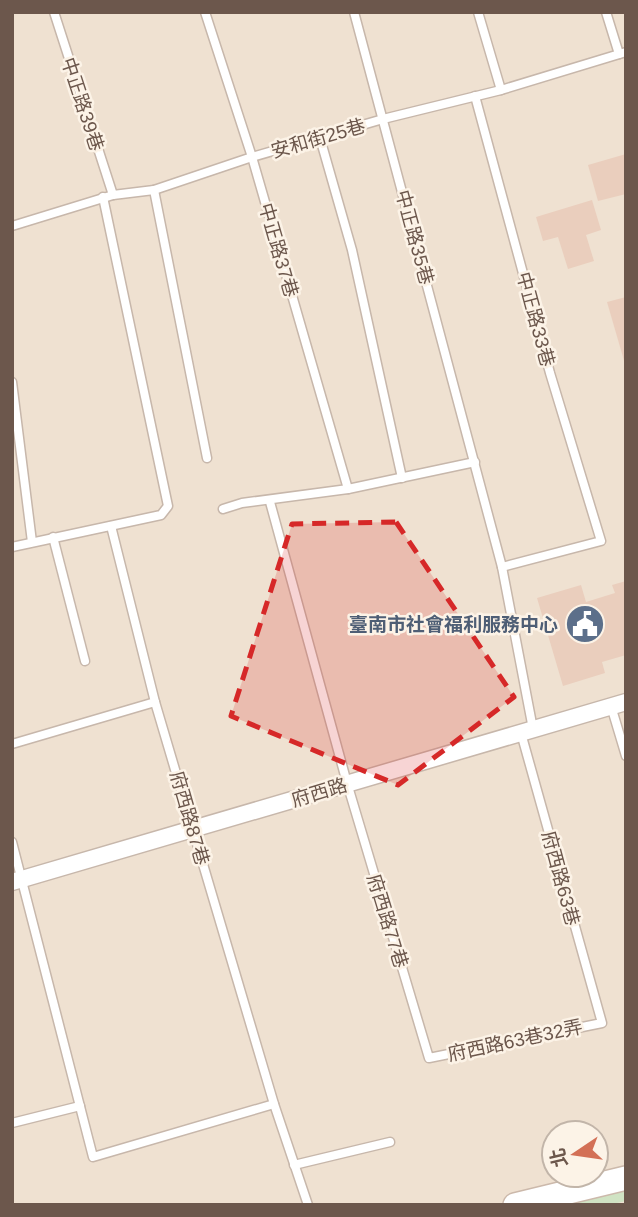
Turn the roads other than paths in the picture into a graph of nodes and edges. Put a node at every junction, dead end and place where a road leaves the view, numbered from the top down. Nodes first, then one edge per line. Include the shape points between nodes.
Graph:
1 (54, 12) edge
2 (205, 12) edge
3 (354, 12) edge
4 (478, 12) edge
5 (606, 12) edge
6 (623, 53) edge
7 (501, 90) junction
8 (475, 96) junction
9 (383, 119) junction
10 (320, 138) junction
11 (251, 157) junction
12 (154, 190) junction
13 (108, 196) junction
14 (12, 226) edge
15 (12, 382) edge
16 (207, 458) dead end
17 (475, 462) junction
18 (402, 478) junction
19 (348, 489) junction
20 (270, 502) junction
21 (223, 509) dead end
22 (111, 526) junction
23 (52, 537) junction
24 (32, 542) junction
25 (12, 547) edge
26 (502, 567) junction
27 (85, 661) dead end
28 (155, 702) junction
29 (618, 704) edge
30 (527, 731) junction
31 (12, 744) edge
32 (626, 756) edge
33 (347, 783) junction
34 (193, 830) junction
35 (12, 842) edge
36 (17, 880) edge
37 (602, 1023) joint
38 (429, 1058) joint
39 (274, 1104) junction
40 (80, 1106) junction
41 (12, 1123) edge
42 (390, 1142) dead end
43 (294, 1165) junction
44 (626, 1178) edge
45 (308, 1205) edge
46 (514, 1205) edge

1 - 13 lane, 中正路39巷
2 - 11 lane, 中正路37巷
3 - 9 lane, 中正路35巷
4 - 7 lane
5 - 6 lane
6 - 7 lane, 安和街25巷
7 - 8 lane, 安和街25巷
8 - 9 lane, 安和街25巷
8 - 26 lane, 中正路33巷 via 601,541
9 - 10 lane, 安和街25巷
9 - 17 lane, 中正路35巷
10 - 11 lane, 安和街25巷
10 - 18 lane via 352,250
11 - 12 lane, 安和街25巷
11 - 19 lane, 中正路37巷
12 - 13 lane, 安和街25巷
12 - 16 lane
13 - 14 lane, 安和街25巷
13 - 22 lane, 中正路39巷 via 168,506 162,515
15 - 24 lane
17 - 18 lane
17 - 26 lane, 中正路35巷
18 - 19 lane
19 - 20 lane
20 - 21 lane
20 - 33 lane, 府西路77巷
22 - 23 lane
22 - 28 lane, 府西路87巷
23 - 24 lane
23 - 27 lane
24 - 25 lane
26 - 30 lane, 中正路35巷
28 - 31 lane
28 - 34 lane, 府西路87巷
29 - 30 street, 府西路
29 - 32 lane
30 - 33 street, 府西路
30 - 37 lane, 府西路63巷
33 - 34 street, 府西路
33 - 38 lane, 府西路77巷
34 - 36 street, 府西路
34 - 39 lane, 府西路87巷
35 - 36 lane
36 - 40 lane
37 - 38 lane, 府西路63巷32弄
39 - 40 lane via 93,1157
39 - 43 lane, 府西路87巷
40 - 41 lane
42 - 43 lane
43 - 45 lane, 府西路87巷
44 - 46 street

